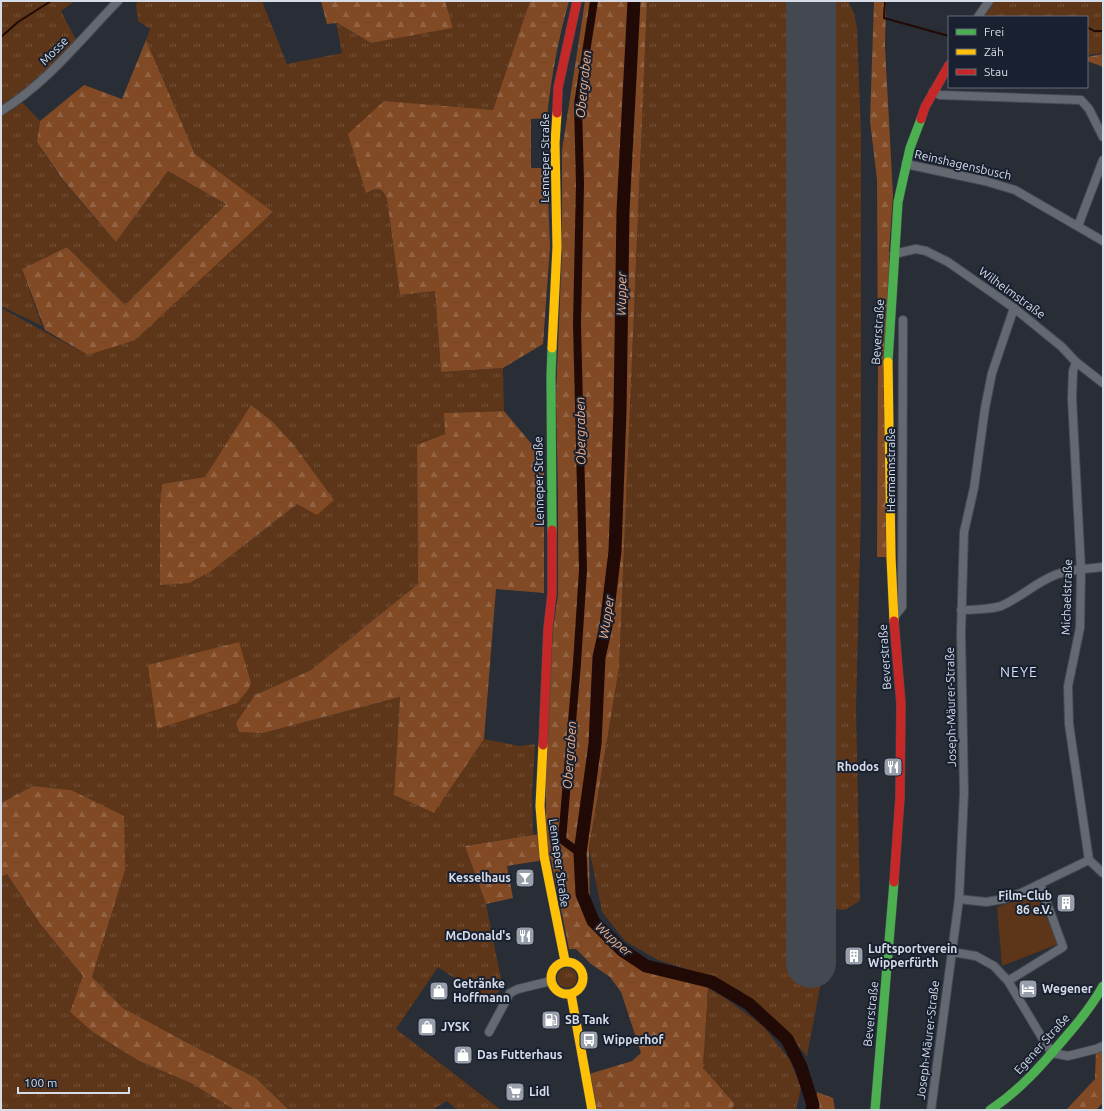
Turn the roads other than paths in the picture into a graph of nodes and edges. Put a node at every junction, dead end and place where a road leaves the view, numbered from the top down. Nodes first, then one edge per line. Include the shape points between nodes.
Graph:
1 (118, 1) edge
2 (577, 1) edge
3 (988, 1) edge
4 (979, 16) edge
5 (948, 66) edge
6 (933, 92) junction
7 (1, 111) edge
8 (1103, 137) edge
9 (1103, 160) edge
10 (906, 164) junction
11 (1078, 226) junction
12 (1103, 241) edge
13 (894, 254) junction
14 (1014, 308) junction
15 (904, 320) dead end
16 (1076, 362) junction
17 (1103, 384) edge
18 (1103, 567) edge
19 (1081, 570) junction
20 (961, 610) junction
21 (894, 617) junction
22 (1089, 860) junction
23 (1103, 873) edge
24 (1040, 884) junction
25 (959, 899) junction
26 (952, 952) junction
27 (565, 962) junction
28 (551, 981) junction
29 (1008, 981) junction
30 (1103, 986) edge
31 (571, 994) junction
32 (489, 1032) dead end
33 (1103, 1046) edge
34 (1052, 1053) junction
35 (592, 1110) edge
36 (875, 1110) edge
37 (931, 1110) edge
38 (990, 1110) edge

1 - 7 street, Mosse via 62,62 20,100
2 - 27 street, Lenneper Straße via 558,88 555,143 558,247 551,376 552,594 548,629 540,806 544,856
3 - 4 street
5 - 6 street, Beverstraße
6 - 8 street via 940,95 1081,100 1089,109
6 - 10 street, Beverstraße via 925,107
9 - 11 street
10 - 11 street, Reinshagensbusch via 1015,190
10 - 13 street, Beverstraße via 898,202
11 - 12 street, Reinshagensbusch
13 - 14 street, Wilhelmstraße via 916,249 926,251 948,262
13 - 21 street, Beverstraße via 887,375
14 - 16 street, Wilhelmstraße via 1062,347
14 - 20 street, Joseph-Mäurer-Straße via 992,373 984,408 974,488 964,532
15 - 21 street, Hermannstraße via 902,607
16 - 17 street, Wilhelmstraße
16 - 19 street, Michaelstraße via 1072,398
18 - 19 street
19 - 20 street via 1071,570 1038,583 1000,606
19 - 22 street, Michaelstraße via 1080,628 1068,686 1069,724
20 - 25 street, Joseph-Mäurer-Straße via 964,793
21 - 36 street, Beverstraße via 900,704 900,797
22 - 23 street
22 - 24 street
24 - 25 street via 1004,899 986,902
24 - 29 street via 1062,947
25 - 26 street, Joseph-Mäurer-Straße
26 - 29 street via 976,956 994,966
26 - 37 street, Joseph-Mäurer-Straße
27 - 28 street via 556,966
27 - 31 street via 577,964 584,974 580,989
28 - 31 street via 556,990
28 - 32 street via 510,993
29 - 34 street
30 - 34 street, Egener Straße via 1083,1016
31 - 35 street
33 - 34 street via 1068,1056
34 - 38 street, Egener Straße via 1010,1096

